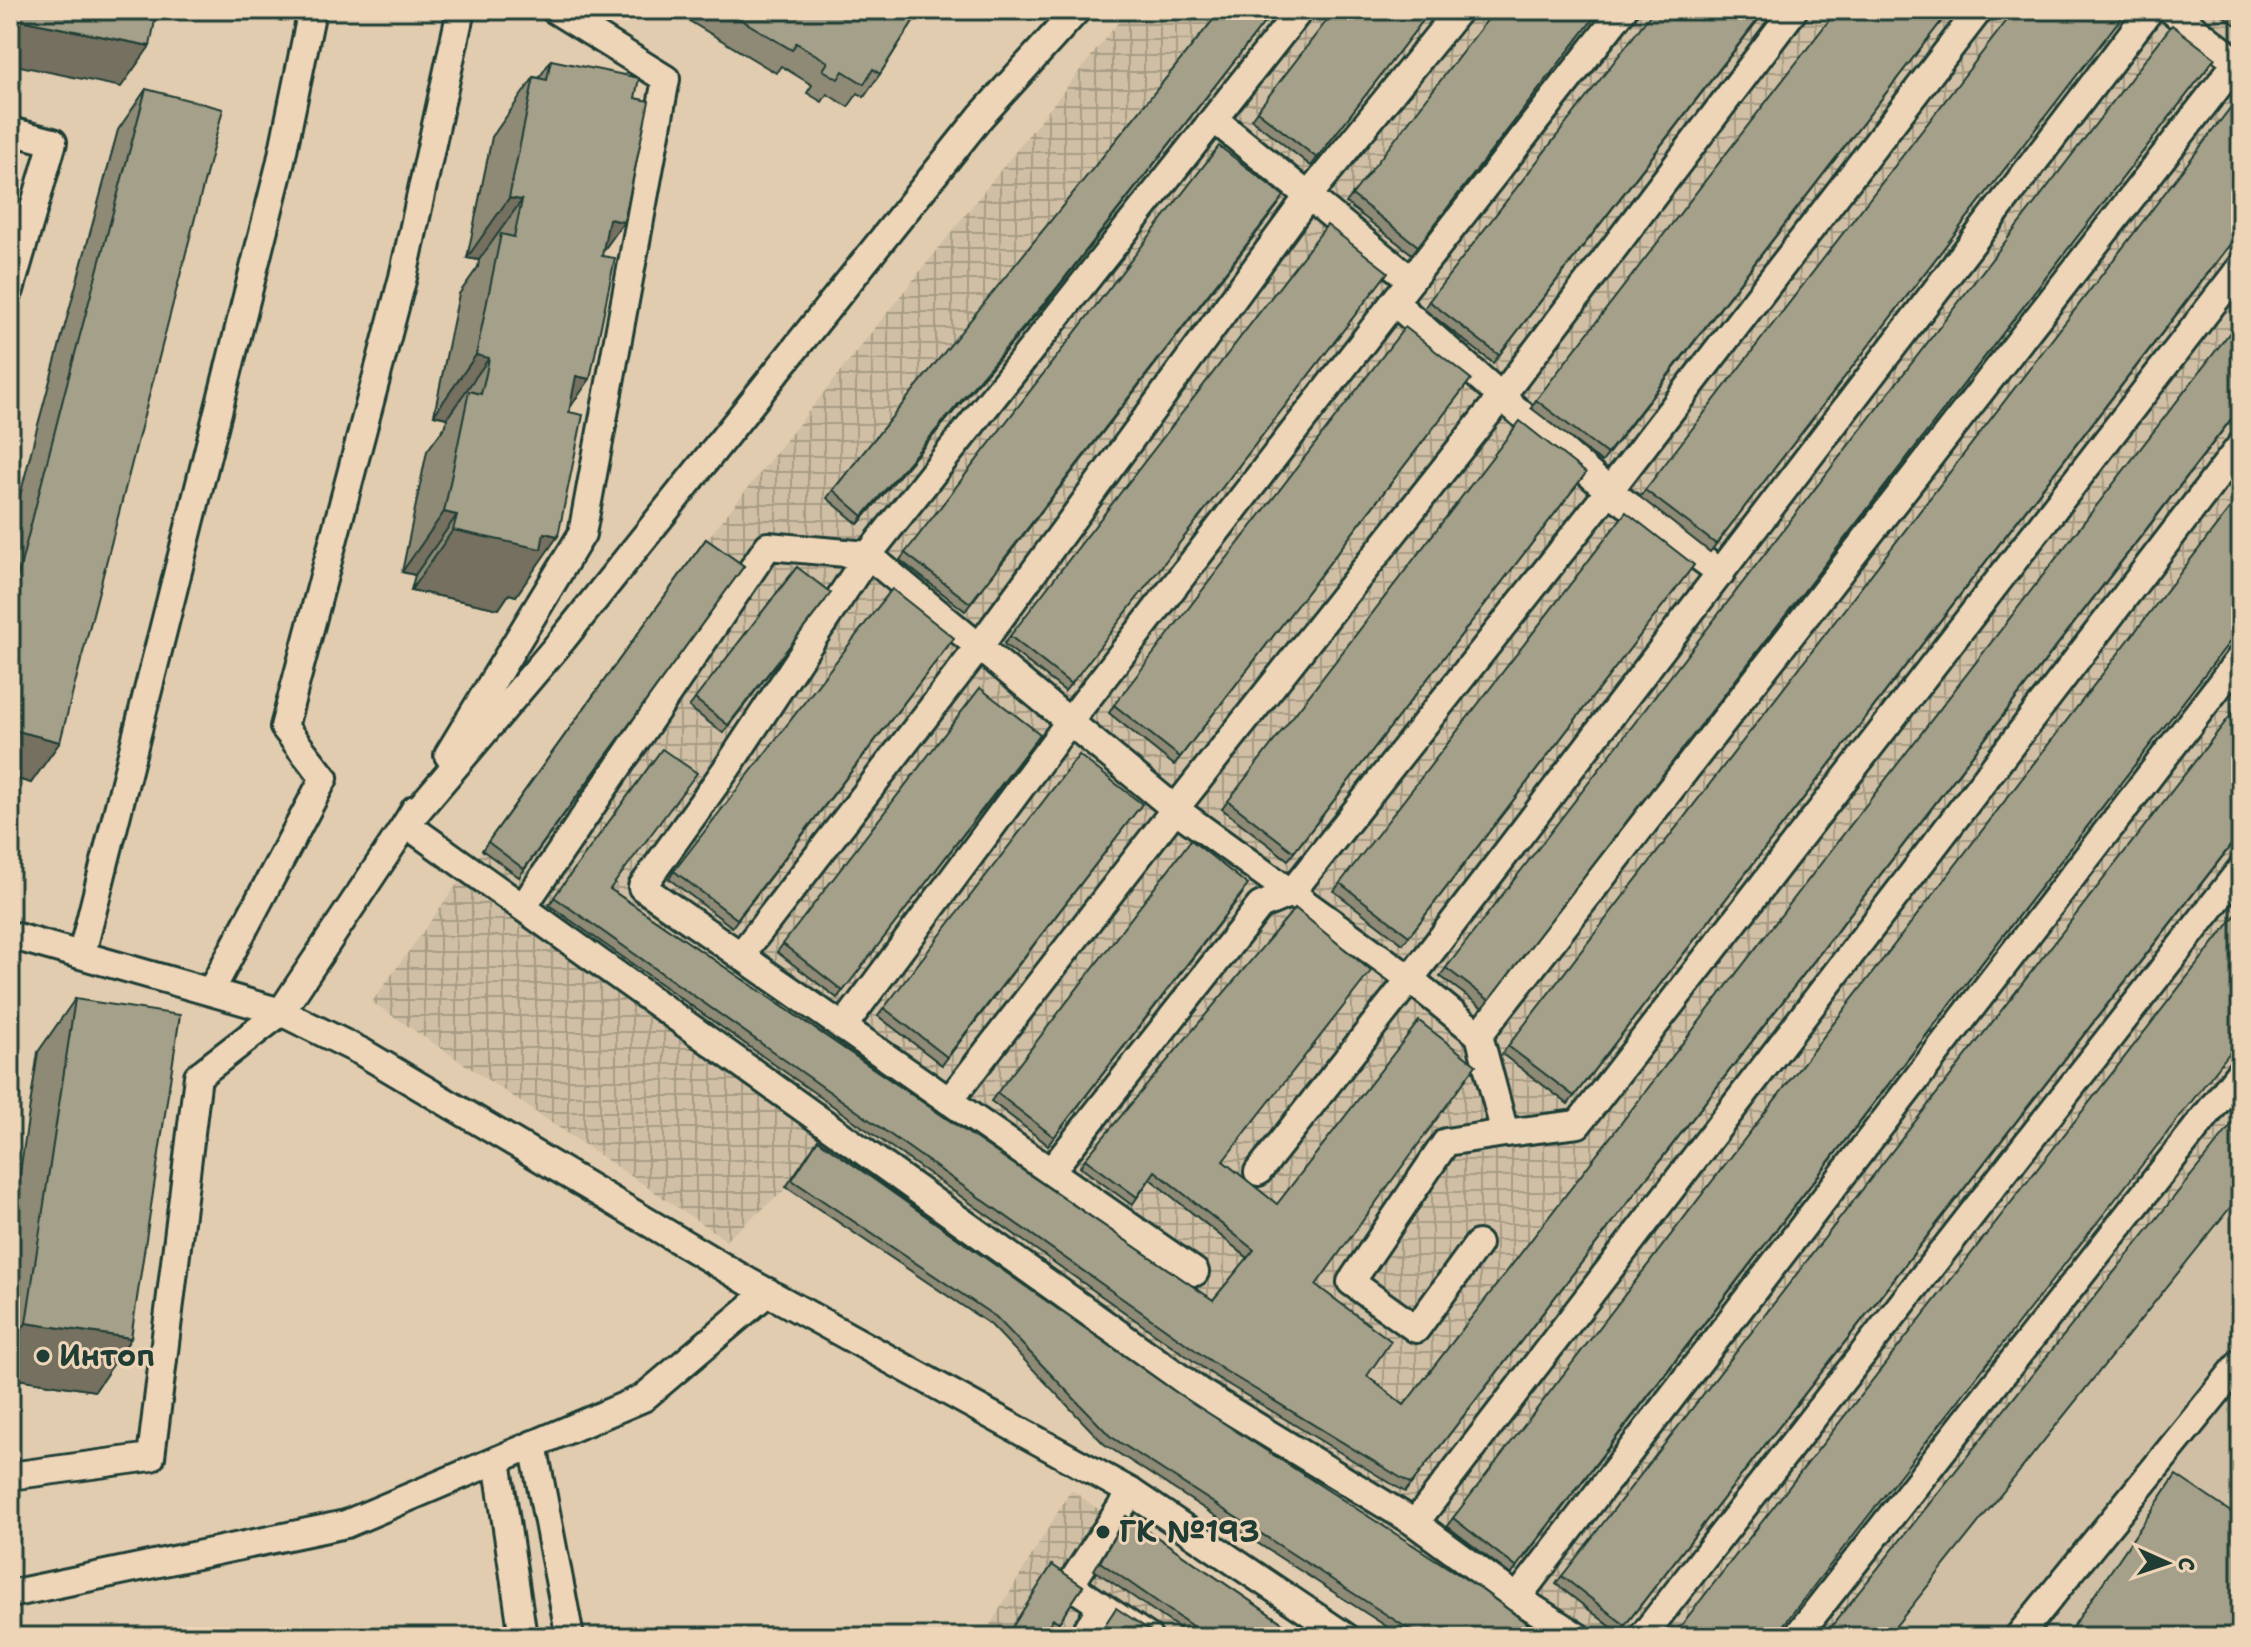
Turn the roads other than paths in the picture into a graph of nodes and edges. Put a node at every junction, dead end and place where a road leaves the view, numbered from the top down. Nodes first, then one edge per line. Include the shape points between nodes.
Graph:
1 (312, 10) edge
2 (461, 10) edge
3 (555, 10) edge
4 (1077, 10) edge
5 (1300, 10) edge
6 (1459, 10) edge
7 (1623, 10) edge
8 (1794, 10) edge
9 (1979, 10) edge
10 (2150, 10) edge
11 (2171, 10) edge
12 (2239, 64) edge
13 (1214, 119) junction
14 (10, 131) edge
15 (1309, 195) junction
16 (2241, 267) edge
17 (1411, 280) junction
18 (10, 290) edge
19 (1394, 302) junction
20 (1501, 397) junction
21 (2241, 445) edge
22 (1609, 491) junction
23 (868, 555) junction
24 (1721, 573) junction
25 (979, 647) junction
26 (2241, 657) edge
27 (1069, 722) junction
28 (1175, 809) junction
29 (406, 824) junction
30 (2241, 869) edge
31 (1291, 893) junction
32 (523, 907) junction
33 (10, 935) edge
34 (82, 953) junction
35 (741, 955) junction
36 (1410, 979) junction
37 (211, 991) junction
38 (281, 1012) junction
39 (843, 1027) junction
40 (1479, 1035) junction
41 (2241, 1071) edge
42 (949, 1101) junction
43 (1505, 1133) junction
44 (1051, 1171) junction
45 (1258, 1172) dead end
46 (1478, 1244) dead end
47 (1195, 1272) dead end
48 (768, 1292) junction
49 (2241, 1362) edge
50 (533, 1444) junction
51 (497, 1460) junction
52 (10, 1476) edge
53 (1131, 1492) junction
54 (1415, 1523) junction
55 (10, 1594) edge
56 (1517, 1598) junction
57 (1101, 1608) junction
58 (523, 1637) edge
59 (570, 1637) edge
60 (1082, 1637) edge
61 (1148, 1637) edge
62 (1346, 1637) edge
63 (1578, 1637) edge
64 (1642, 1637) edge
65 (1796, 1637) edge
66 (2018, 1637) edge

1 - 34 lane via 280,165
2 - 37 lane via 403,277 284,727 324,778
3 - 29 lane via 666,79 582,534
4 - 29 lane via 981,116 563,639
5 - 13 lane
6 - 15 lane
7 - 17 lane
8 - 20 lane
9 - 22 lane
10 - 24 lane
11 - 12 lane
12 - 40 lane
13 - 15 lane
13 - 23 lane
14 - 18 lane via 53,142
15 - 17 lane
15 - 25 lane
16 - 43 lane via 1578,1124
17 - 19 lane
19 - 20 lane
19 - 27 lane
20 - 22 lane
20 - 28 lane
21 - 54 lane
22 - 24 lane
22 - 31 lane
23 - 25 lane
23 - 32 lane via 768,546
23 - 35 lane via 642,887
24 - 36 lane
25 - 27 lane
25 - 35 lane
26 - 56 lane
27 - 28 lane
27 - 39 lane
28 - 31 lane
28 - 42 lane
29 - 32 lane
29 - 38 lane
30 - 64 lane
31 - 36 lane
31 - 44 lane via 1260,906
32 - 54 lane via 1200,1392
33 - 34 lane
34 - 37 lane
35 - 39 lane
36 - 40 lane
36 - 45 lane
37 - 38 lane
38 - 48 lane via 362,1052
38 - 52 lane via 198,1076 151,1457
39 - 42 lane
40 - 43 lane
41 - 65 lane
42 - 44 lane
43 - 46 lane via 1446,1142 1351,1282 1416,1329
44 - 47 lane
48 - 50 lane via 643,1398
48 - 53 lane
49 - 66 lane
50 - 51 lane
50 - 59 lane
51 - 55 lane via 346,1524
51 - 58 lane
53 - 57 lane via 1070,1585
53 - 62 lane
54 - 56 lane
56 - 63 lane
57 - 60 lane
57 - 61 lane

